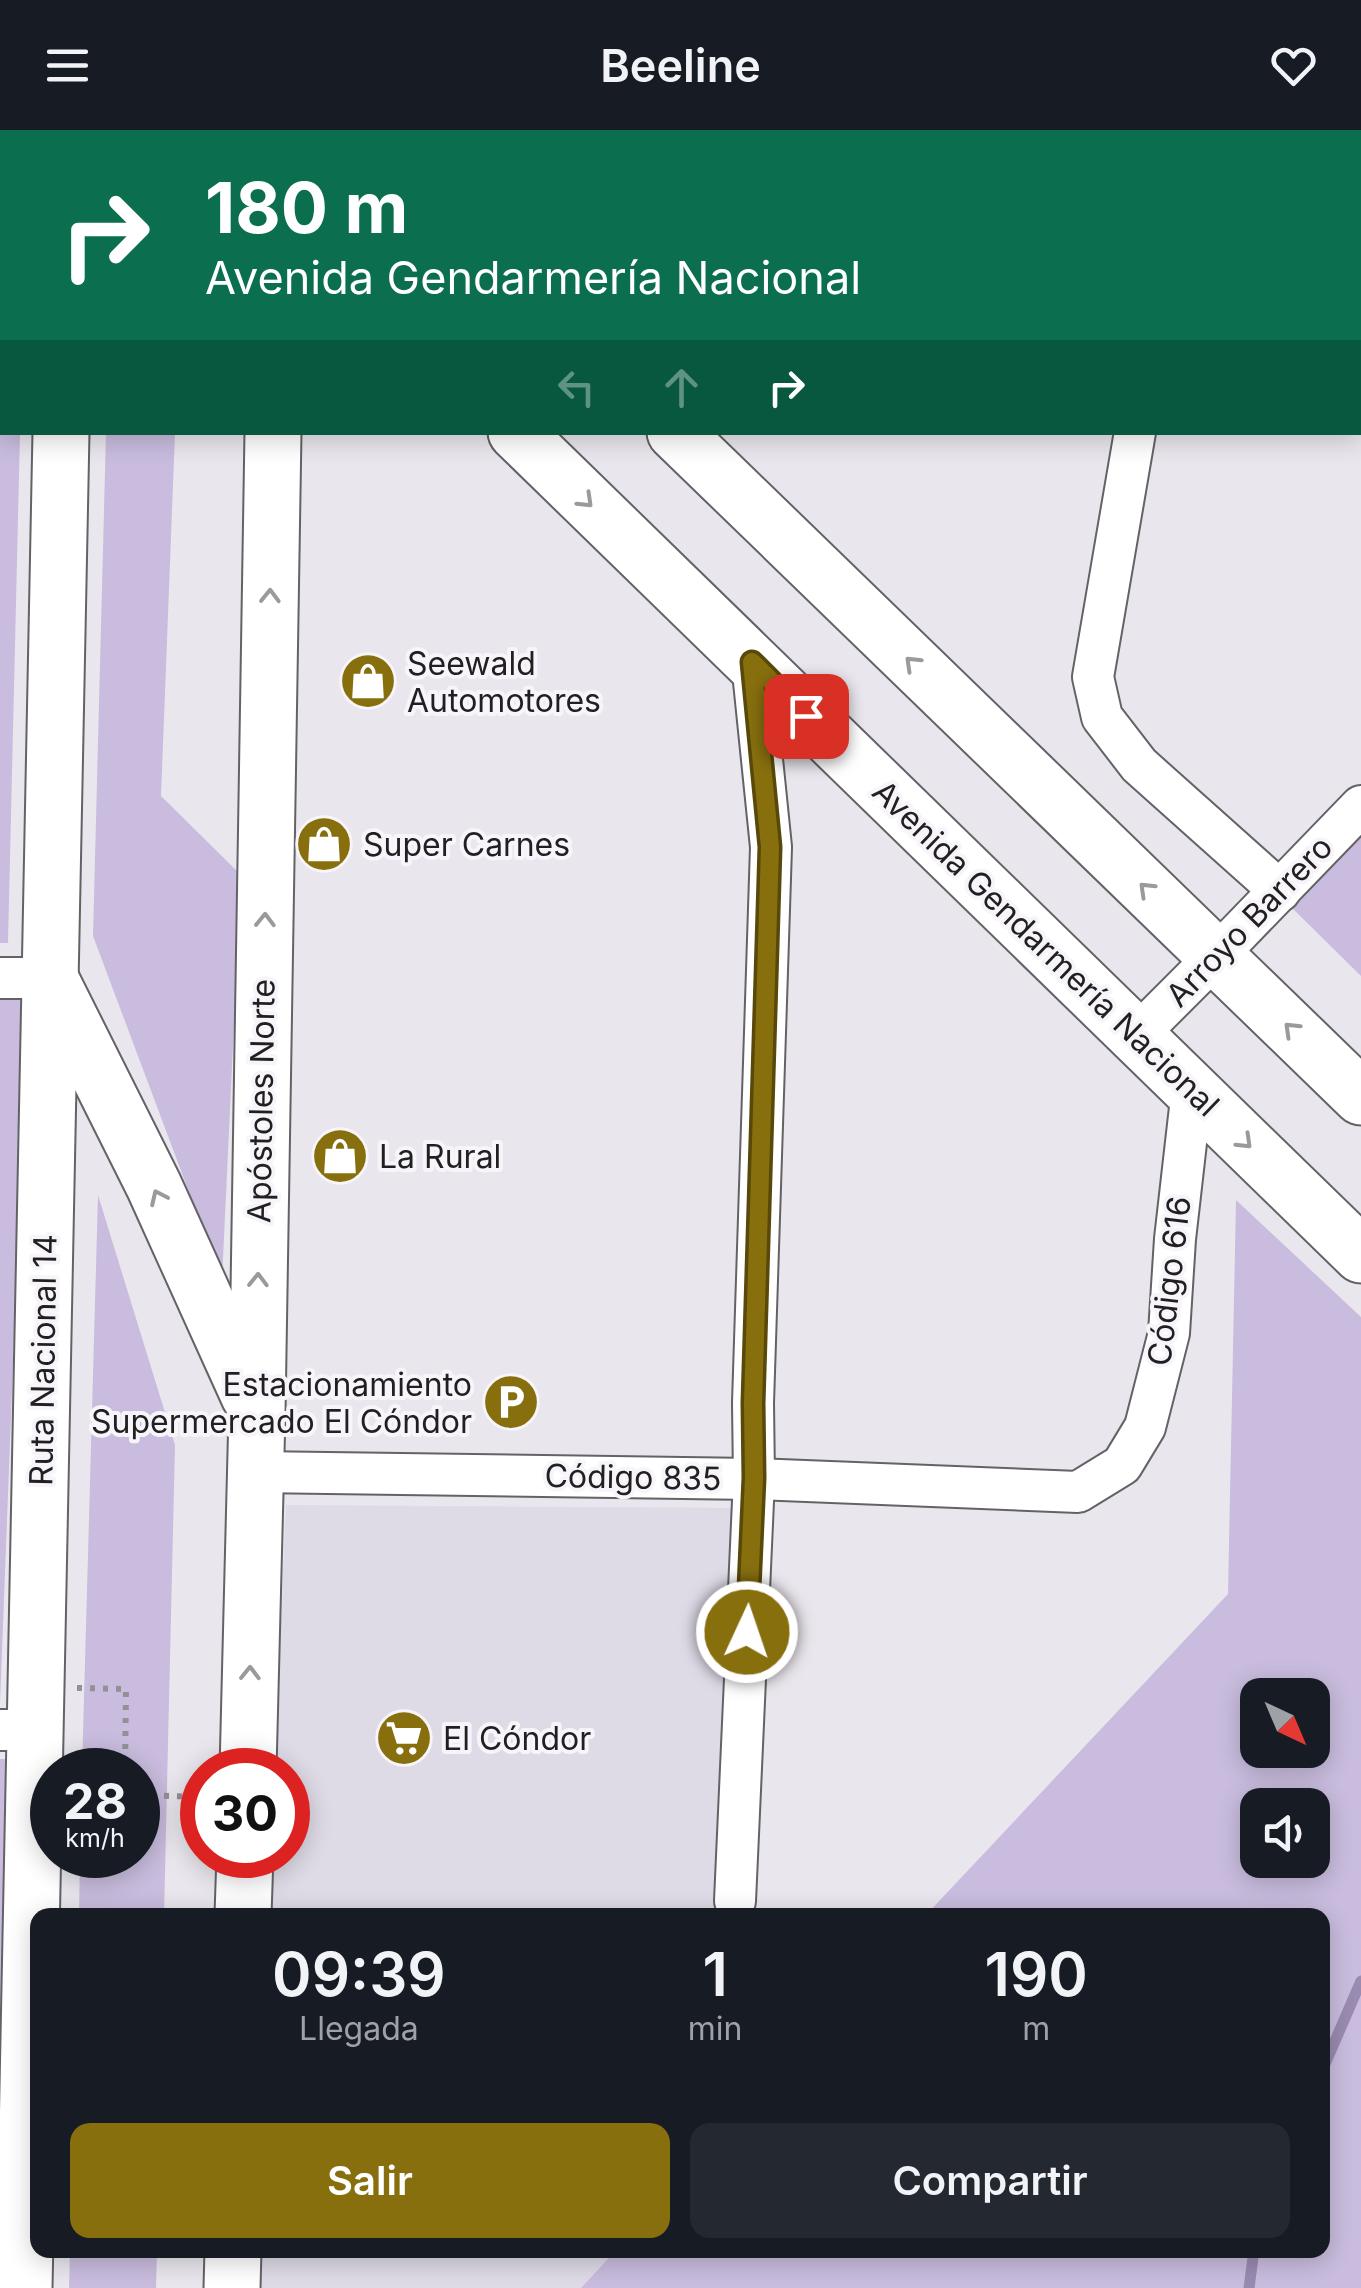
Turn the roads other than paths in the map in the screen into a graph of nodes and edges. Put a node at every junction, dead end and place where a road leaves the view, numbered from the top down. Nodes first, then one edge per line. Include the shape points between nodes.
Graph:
1 (61, 435) edge
2 (274, 435) edge
3 (519, 435) edge
4 (677, 435) edge
5 (1134, 435) edge
6 (752, 662) junction
7 (1361, 806) edge
8 (1280, 891) junction
9 (1216, 956) junction
10 (25, 978) edge
11 (1136, 1036) junction
12 (1192, 1090) junction
13 (1361, 1096) edge
14 (1361, 1255) edge
15 (257, 1413) junction
16 (1122, 1464) joint
17 (256, 1472) junction
18 (754, 1478) junction
19 (24, 1716) edge
20 (249, 1748) edge
21 (245, 1878) edge
22 (735, 1902) dead end
23 (244, 1908) edge
24 (233, 2258) edge
25 (24, 2288) edge
26 (232, 2288) edge

1 - 10 main road, Ruta Nacional 14
15 -> 2 main road, Apóstoles Norte
3 -> 6 main road, Avenida Gendarmería Nacional
9 -> 4 main road
5 - 8 street via 1093,677 1102,717 1139,765
6 - 11 main road, Avenida Gendarmería Nacional
6 - 18 street via 770,847
7 - 8 street, Arroyo Barrero
8 - 9 street, Arroyo Barrero
9 - 11 street, Arroyo Barrero
13 -> 9 main road
15 -> 10 main road via 154,1186
10 - 19 main road, Ruta Nacional 14
11 - 12 main road, Avenida Gendarmería Nacional
12 -> 14 main road, Avenida Gendarmería Nacional
12 - 16 street, Código 616 via 1169,1333 1146,1426
15 - 17 main road, Apóstoles Norte
16 - 18 street, Código 835 via 1078,1492
17 - 18 street, Código 835
20 -> 17 main road, Apóstoles Norte
18 - 22 street
19 - 25 main road, Ruta Nacional 14
21 - 23 main road
24 - 26 main road

